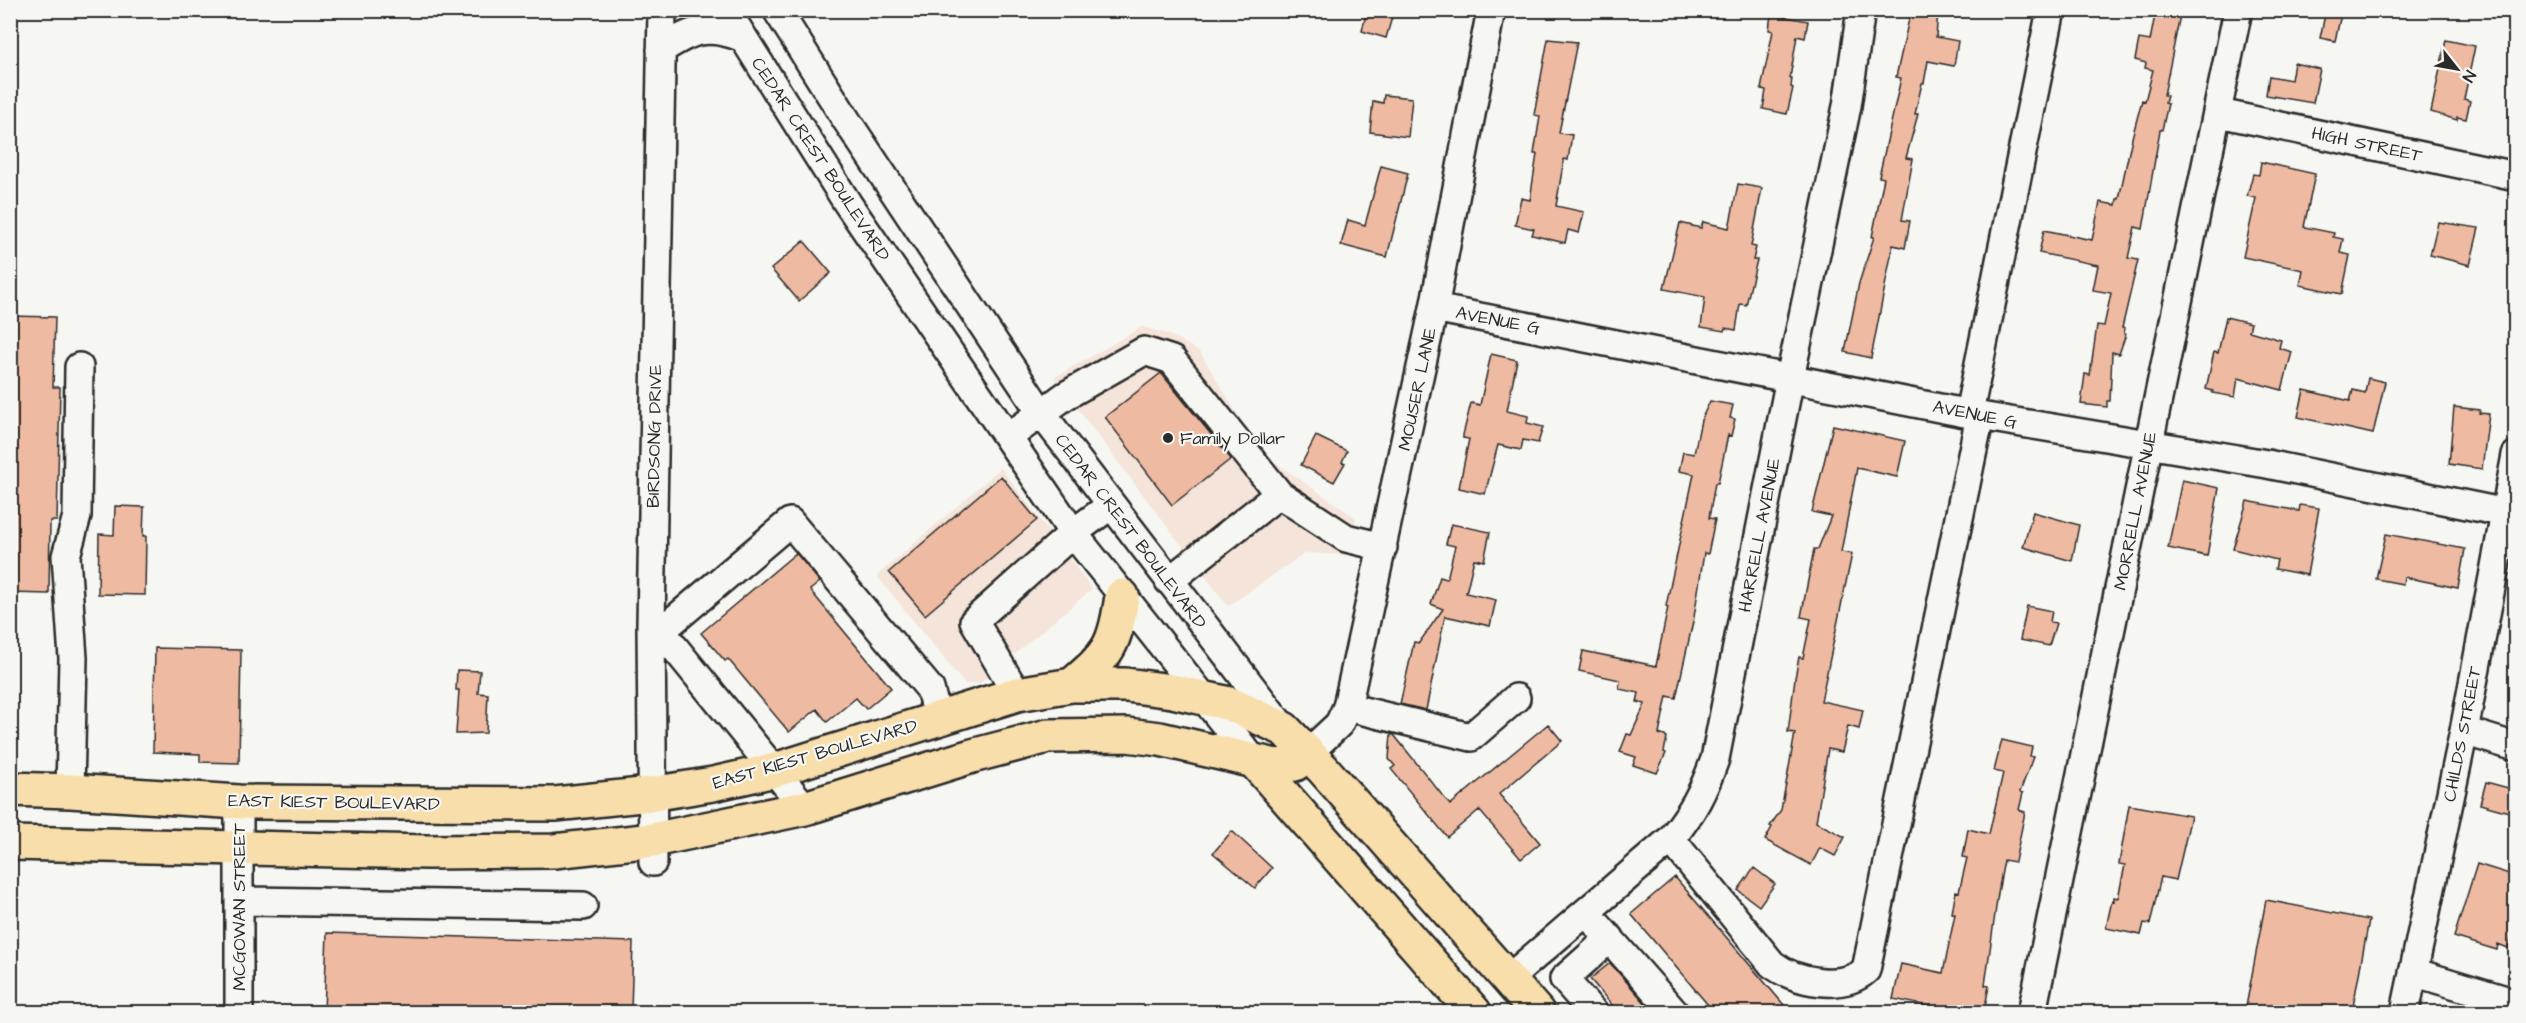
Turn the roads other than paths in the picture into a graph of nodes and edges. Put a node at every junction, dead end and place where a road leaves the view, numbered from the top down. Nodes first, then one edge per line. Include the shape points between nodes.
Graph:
1 (662, 10) edge
2 (726, 10) edge
3 (777, 10) edge
4 (1491, 10) edge
5 (1861, 10) edge
6 (2051, 10) edge
7 (2238, 10) edge
8 (741, 37) junction
9 (661, 50) junction
10 (2219, 113) junction
11 (2516, 176) edge
12 (1434, 308) junction
13 (79, 367) dead end
14 (1790, 378) junction
15 (1042, 414) junction
16 (1975, 414) junction
17 (1008, 438) junction
18 (2148, 445) junction
19 (2516, 455) edge
20 (1279, 494) junction
21 (1111, 505) junction
22 (2510, 514) edge
23 (1073, 533) junction
24 (1383, 547) junction
25 (1169, 581) junction
26 (1122, 596) junction
27 (656, 628) junction
28 (1072, 685) junction
29 (1017, 694) junction
30 (1203, 697) junction
31 (1516, 698) dead end
32 (1347, 707) junction
33 (938, 719) junction
34 (1284, 729) junction
35 (2464, 731) junction
36 (2516, 747) edge
37 (1308, 753) junction
38 (1254, 760) junction
39 (775, 770) junction
40 (10, 789) edge
41 (70, 791) junction
42 (651, 794) junction
43 (239, 802) junction
44 (805, 808) junction
45 (1671, 839) junction
46 (10, 843) edge
47 (240, 849) junction
48 (653, 851) junction
49 (239, 901) junction
50 (583, 906) dead end
51 (1586, 912) junction
52 (1610, 938) junction
53 (2414, 972) junction
54 (1508, 979) junction
55 (2516, 1003) edge
56 (1473, 1011) edge
57 (238, 1012) edge
58 (1537, 1012) edge
59 (1593, 1012) edge
60 (1674, 1012) edge
61 (2032, 1012) edge
62 (2405, 1012) edge

1 - 9 street, BIRDSONG DRIVE
2 - 8 street, CEDAR CREST BOULEVARD
3 - 15 street, CEDAR CREST BOULEVARD
4 - 12 street, MOUSER LANE
5 - 14 street, HARRELL AVENUE via 1847,106
6 - 16 street
7 - 10 street, MORRELL AVENUE
8 - 9 street via 714,29 695,31
8 - 17 street, CEDAR CREST BOULEVARD via 848,204
9 - 27 street, BIRDSONG DRIVE
10 - 11 street, HIGH STREET
10 - 18 street, MORRELL AVENUE
12 - 14 street, AVENUE G
12 - 24 street, MOUSER LANE
13 - 41 street via 76,516 66,556 73,658
14 - 16 street, AVENUE G
14 - 45 street, HARRELL AVENUE via 1715,759 1704,792
15 - 17 street
15 - 20 street via 1065,396 1144,351 1172,360
15 - 21 street, CEDAR CREST BOULEVARD
16 - 18 street, AVENUE G
16 - 45 street via 1866,970 1858,978 1843,982 1795,978 1784,973 1772,964
17 - 23 street, CEDAR CREST BOULEVARD
18 - 22 street, AVENUE G via 2267,464
18 - 61 street, MORRELL AVENUE
19 - 22 street, CHILDS STREET
20 - 24 street via 1346,538
20 - 25 street
21 - 23 street
21 - 25 street, CEDAR CREST BOULEVARD
22 - 35 street, CHILDS STREET
23 - 26 street, CEDAR CREST BOULEVARD
23 - 29 street via 974,621
24 - 32 street, MOUSER LANE
25 - 34 street, CEDAR CREST BOULEVARD
26 - 28 main road via 1117,633 1101,661
26 - 30 street, CEDAR CREST BOULEVARD
27 - 33 street via 790,522 930,689
27 - 39 street
27 - 42 street, BIRDSONG DRIVE
28 - 29 main road, EAST KIEST BOULEVARD
28 - 30 main road, EAST KIEST BOULEVARD via 1126,686
29 - 33 main road, EAST KIEST BOULEVARD
30 - 34 main road, EAST KIEST BOULEVARD via 1230,704
30 - 38 street, CEDAR CREST BOULEVARD
31 - 32 street via 1471,737
32 - 37 street, MOUSER LANE via 1338,724
33 - 39 main road, EAST KIEST BOULEVARD
34 - 37 main road, CEDAR CREST BOULEVARD
35 - 36 street
35 - 53 street, CHILDS STREET
37 - 38 main road via 1295,764 1276,766
37 - 54 main road, CEDAR CREST BOULEVARD
38 - 44 main road via 1160,739 1048,736
38 - 56 main road, CEDAR CREST BOULEVARD
39 - 42 main road, EAST KIEST BOULEVARD
39 - 44 street
40 - 41 main road, EAST KIEST BOULEVARD
41 - 43 main road, EAST KIEST BOULEVARD
42 - 43 main road, EAST KIEST BOULEVARD via 555,804
42 - 48 street, BIRDSONG DRIVE
43 - 47 street, MCGOWAN STREET
44 - 48 main road
45 - 51 street, HARRELL AVENUE
46 - 47 main road
47 - 48 main road
47 - 49 street, MCGOWAN STREET
49 - 50 street
49 - 57 street, MCGOWAN STREET
51 - 52 street
51 - 54 street, HARRELL AVENUE
52 - 59 street via 1564,979
52 - 60 street
53 - 55 street
53 - 62 street, CHILDS STREET
54 - 56 main road
54 - 58 main road, CEDAR CREST BOULEVARD

